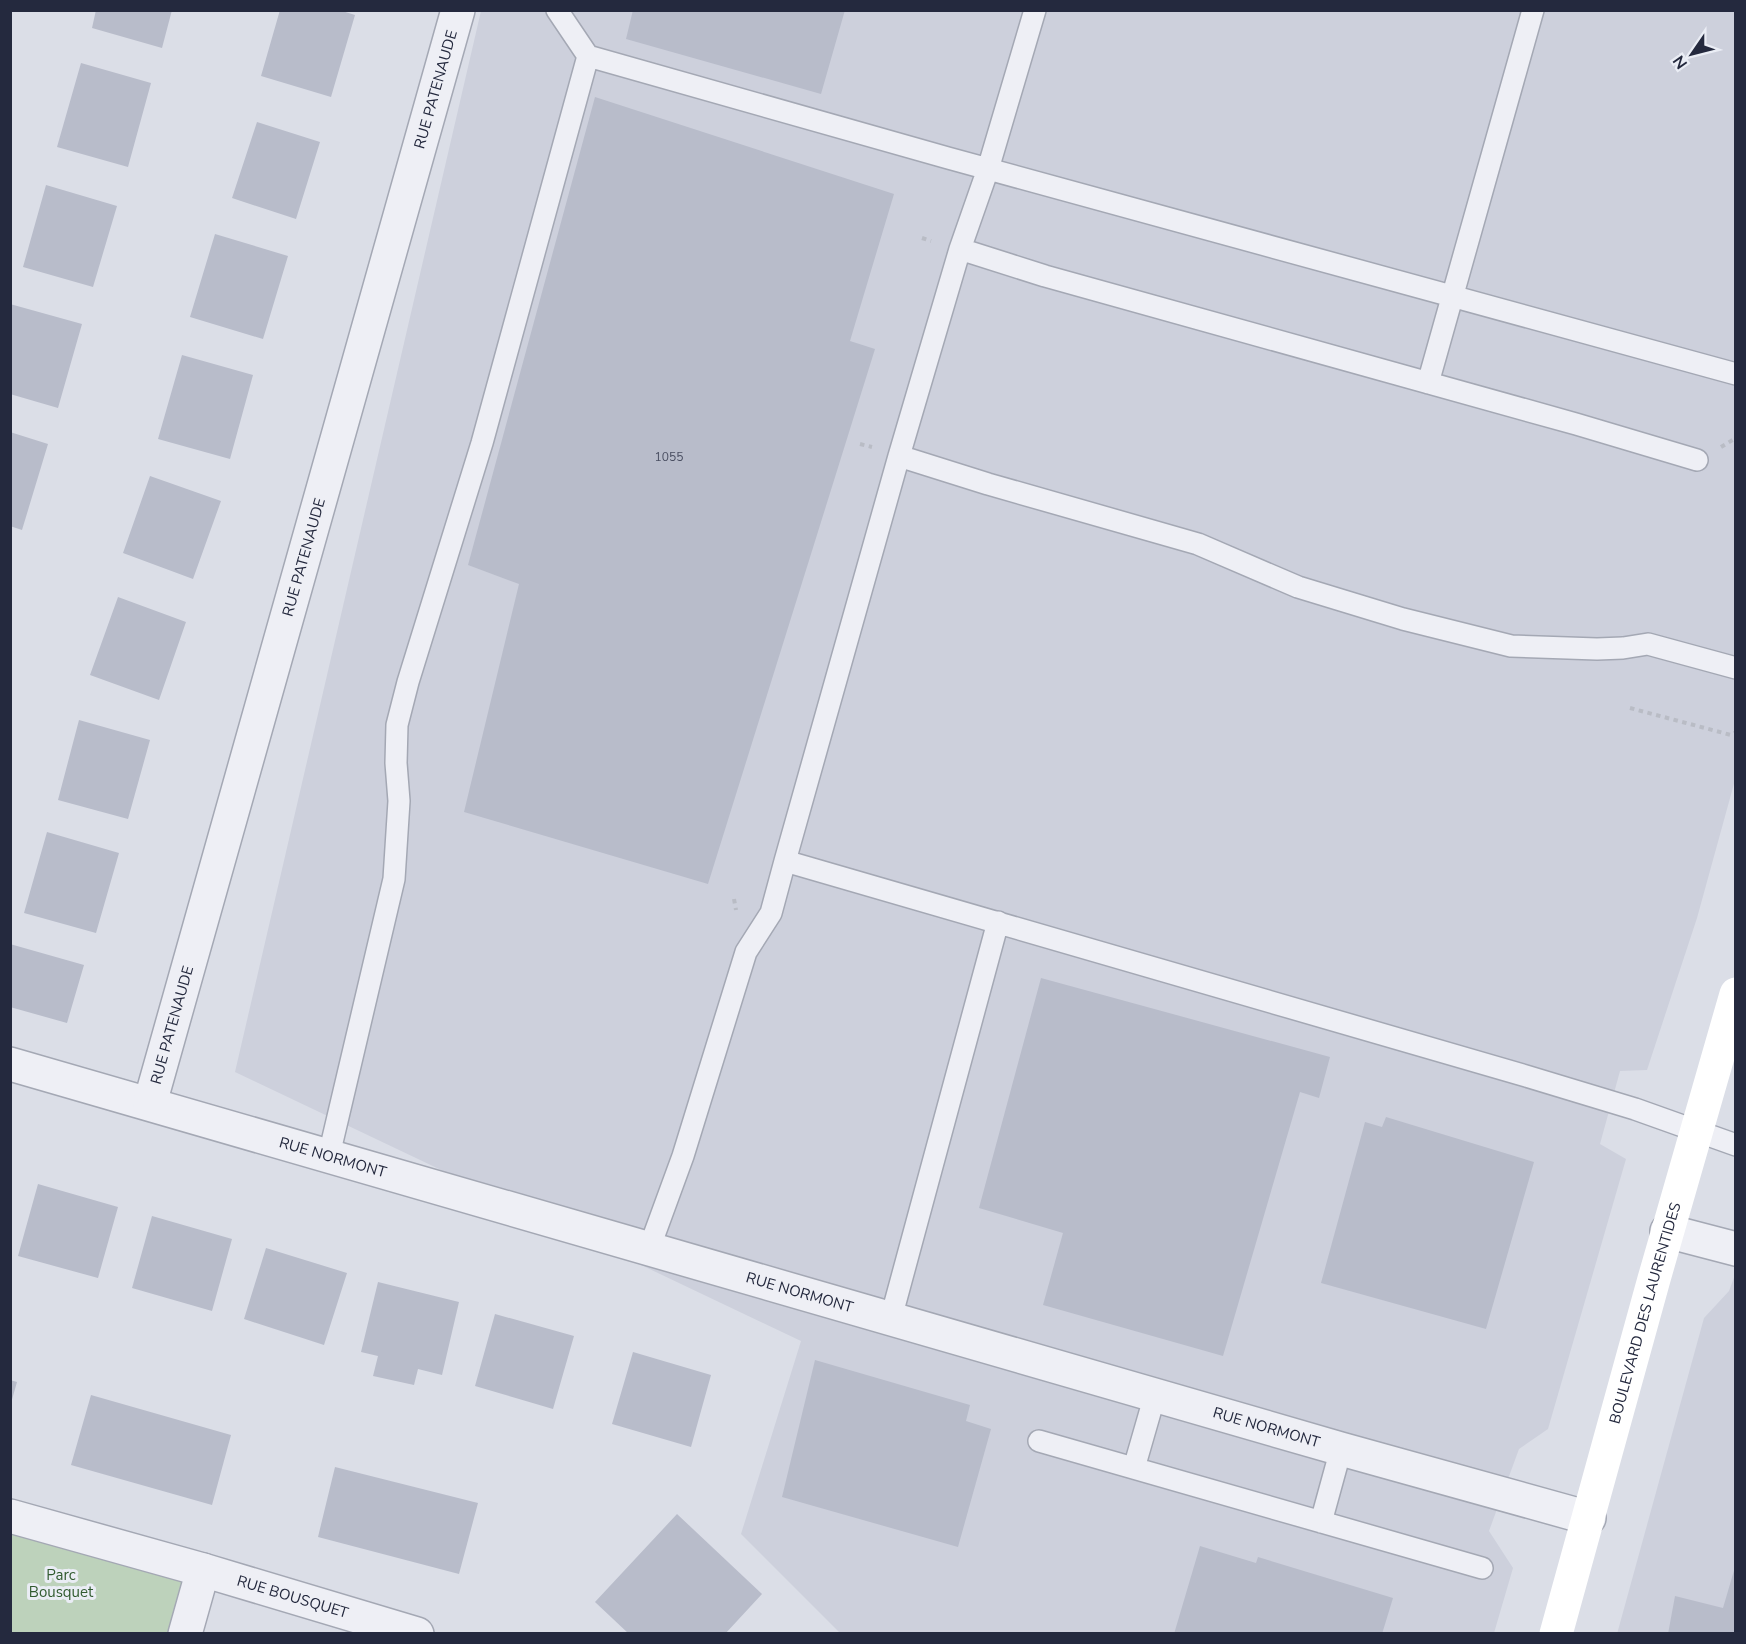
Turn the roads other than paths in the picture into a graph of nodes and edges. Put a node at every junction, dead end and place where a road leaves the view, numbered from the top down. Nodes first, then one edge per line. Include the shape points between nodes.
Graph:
1 (458, 10) edge
2 (557, 10) edge
3 (1035, 10) edge
4 (1533, 10) edge
5 (588, 56) junction
6 (988, 169) junction
7 (960, 249) junction
8 (1452, 297) junction
9 (1736, 374) edge
10 (1428, 383) junction
11 (899, 456) junction
12 (1697, 460) dead end
13 (1736, 668) edge
14 (785, 861) junction
15 (998, 922) junction
16 (1736, 993) edge
17 (1730, 1036) edge
18 (10, 1064) edge
19 (150, 1103) junction
20 (1696, 1132) junction
21 (1736, 1145) edge
22 (329, 1155) junction
23 (1667, 1231) junction
24 (649, 1249) junction
25 (1736, 1249) edge
26 (891, 1318) junction
27 (1155, 1395) junction
28 (1039, 1441) dead end
29 (1341, 1449) junction
30 (1134, 1468) junction
31 (10, 1516) edge
32 (1588, 1518) junction
33 (1321, 1522) junction
34 (1482, 1568) dead end
35 (203, 1570) junction
36 (185, 1634) edge
37 (417, 1634) edge
38 (1556, 1634) edge

1 - 19 street, RUE PATENAUDE
2 - 5 lane
3 - 6 lane
4 - 8 lane
5 - 6 lane
5 - 22 lane via 482,443 397,725 399,801 394,879
6 - 7 lane
6 - 8 lane
7 - 10 lane
7 - 11 lane
8 - 9 lane
8 - 10 lane
10 - 12 lane
11 - 13 lane via 1198,544 1298,587 1403,619 1511,646 1597,649 1648,644
11 - 14 lane
14 - 15 lane
14 - 24 lane via 771,913 746,952 683,1156
15 - 20 lane via 1526,1076
15 - 26 lane
16 - 17 main road, BOULEVARD DES LAURENTIDES
17 - 20 main road, BOULEVARD DES LAURENTIDES
18 - 19 street, RUE NORMONT
19 - 22 street, RUE NORMONT
20 - 21 lane
20 - 23 main road, BOULEVARD DES LAURENTIDES
22 - 24 street, RUE NORMONT
23 - 25 street
23 - 32 main road, BOULEVARD DES LAURENTIDES
24 - 26 street, RUE NORMONT
26 - 27 street, RUE NORMONT
27 - 29 street, RUE NORMONT
27 - 30 lane
28 - 30 lane
29 - 32 street, RUE NORMONT
29 - 33 lane
30 - 33 lane
31 - 35 street, RUE BOUSQUET
32 - 38 main road, BOULEVARD DES LAURENTIDES
33 - 34 lane
35 - 36 street
35 - 37 street, RUE BOUSQUET

